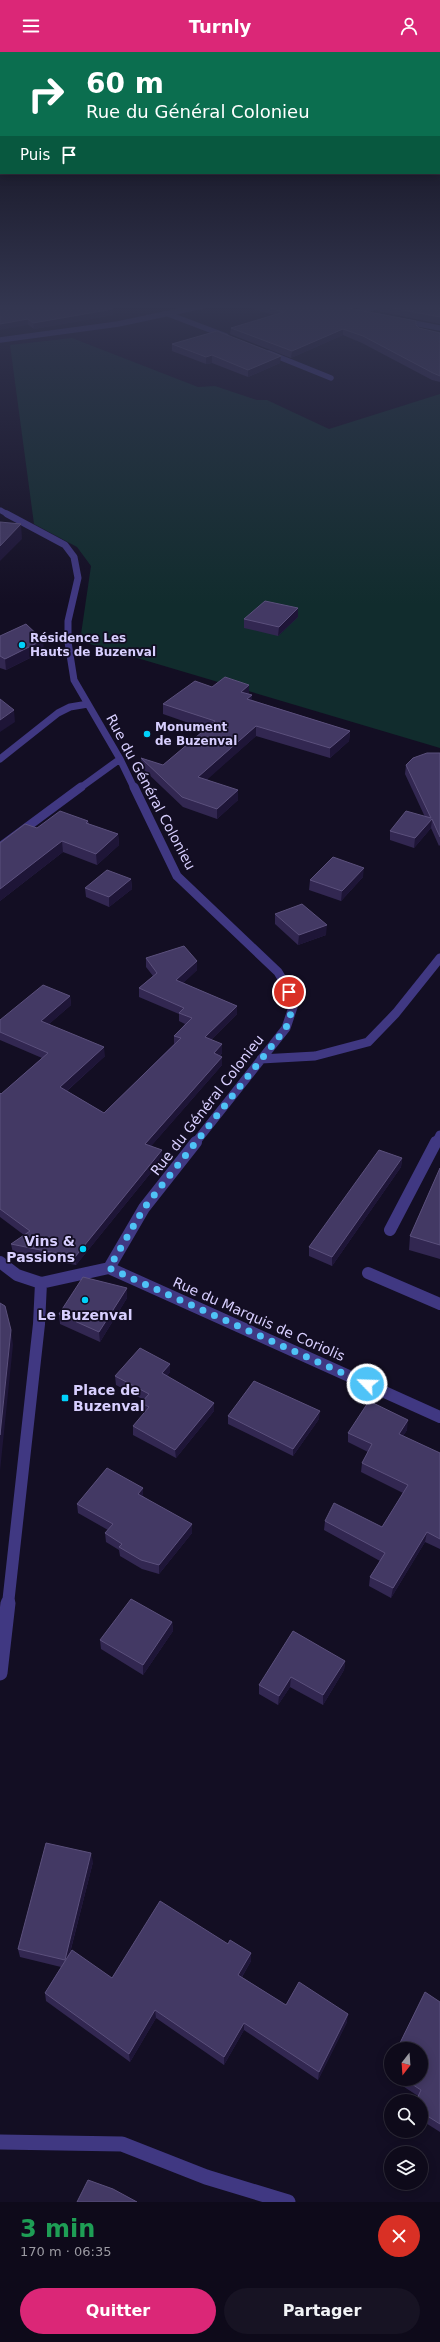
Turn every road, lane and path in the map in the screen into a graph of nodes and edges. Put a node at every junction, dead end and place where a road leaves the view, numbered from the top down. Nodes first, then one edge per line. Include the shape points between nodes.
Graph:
1 (0, 510) edge
2 (88, 704) junction
3 (0, 759) edge
4 (120, 759) junction
5 (0, 847) edge
6 (440, 958) edge
7 (261, 1059) junction
8 (440, 1135) edge
9 (390, 1230) dead end
10 (1, 1263) edge
11 (109, 1268) junction
12 (368, 1273) dead end
13 (41, 1283) junction
14 (440, 1304) edge
15 (440, 1417) edge
16 (0, 1673) edge
17 (0, 2142) edge
18 (288, 2202) edge

1 - 2 street, Rue du Général Colonieu via 65,545 74,557 78,578 68,621 68,642 74,680
2 - 3 street via 70,707 58,713
2 - 4 street, Rue du Général Colonieu
4 - 5 street
4 - 7 street, Rue du Général Colonieu via 177,876 278,972 295,1001 286,1028
6 - 7 street via 396,1013 368,1042 316,1056
7 - 11 street, Rue du Général Colonieu via 144,1208
8 - 9 street
10 - 13 street via 17,1275
11 - 13 street
11 - 15 street, Rue du Marquis de Coriolis
12 - 14 street
13 - 16 street via 39,1324
17 - 18 street via 122,2144 206,2177

